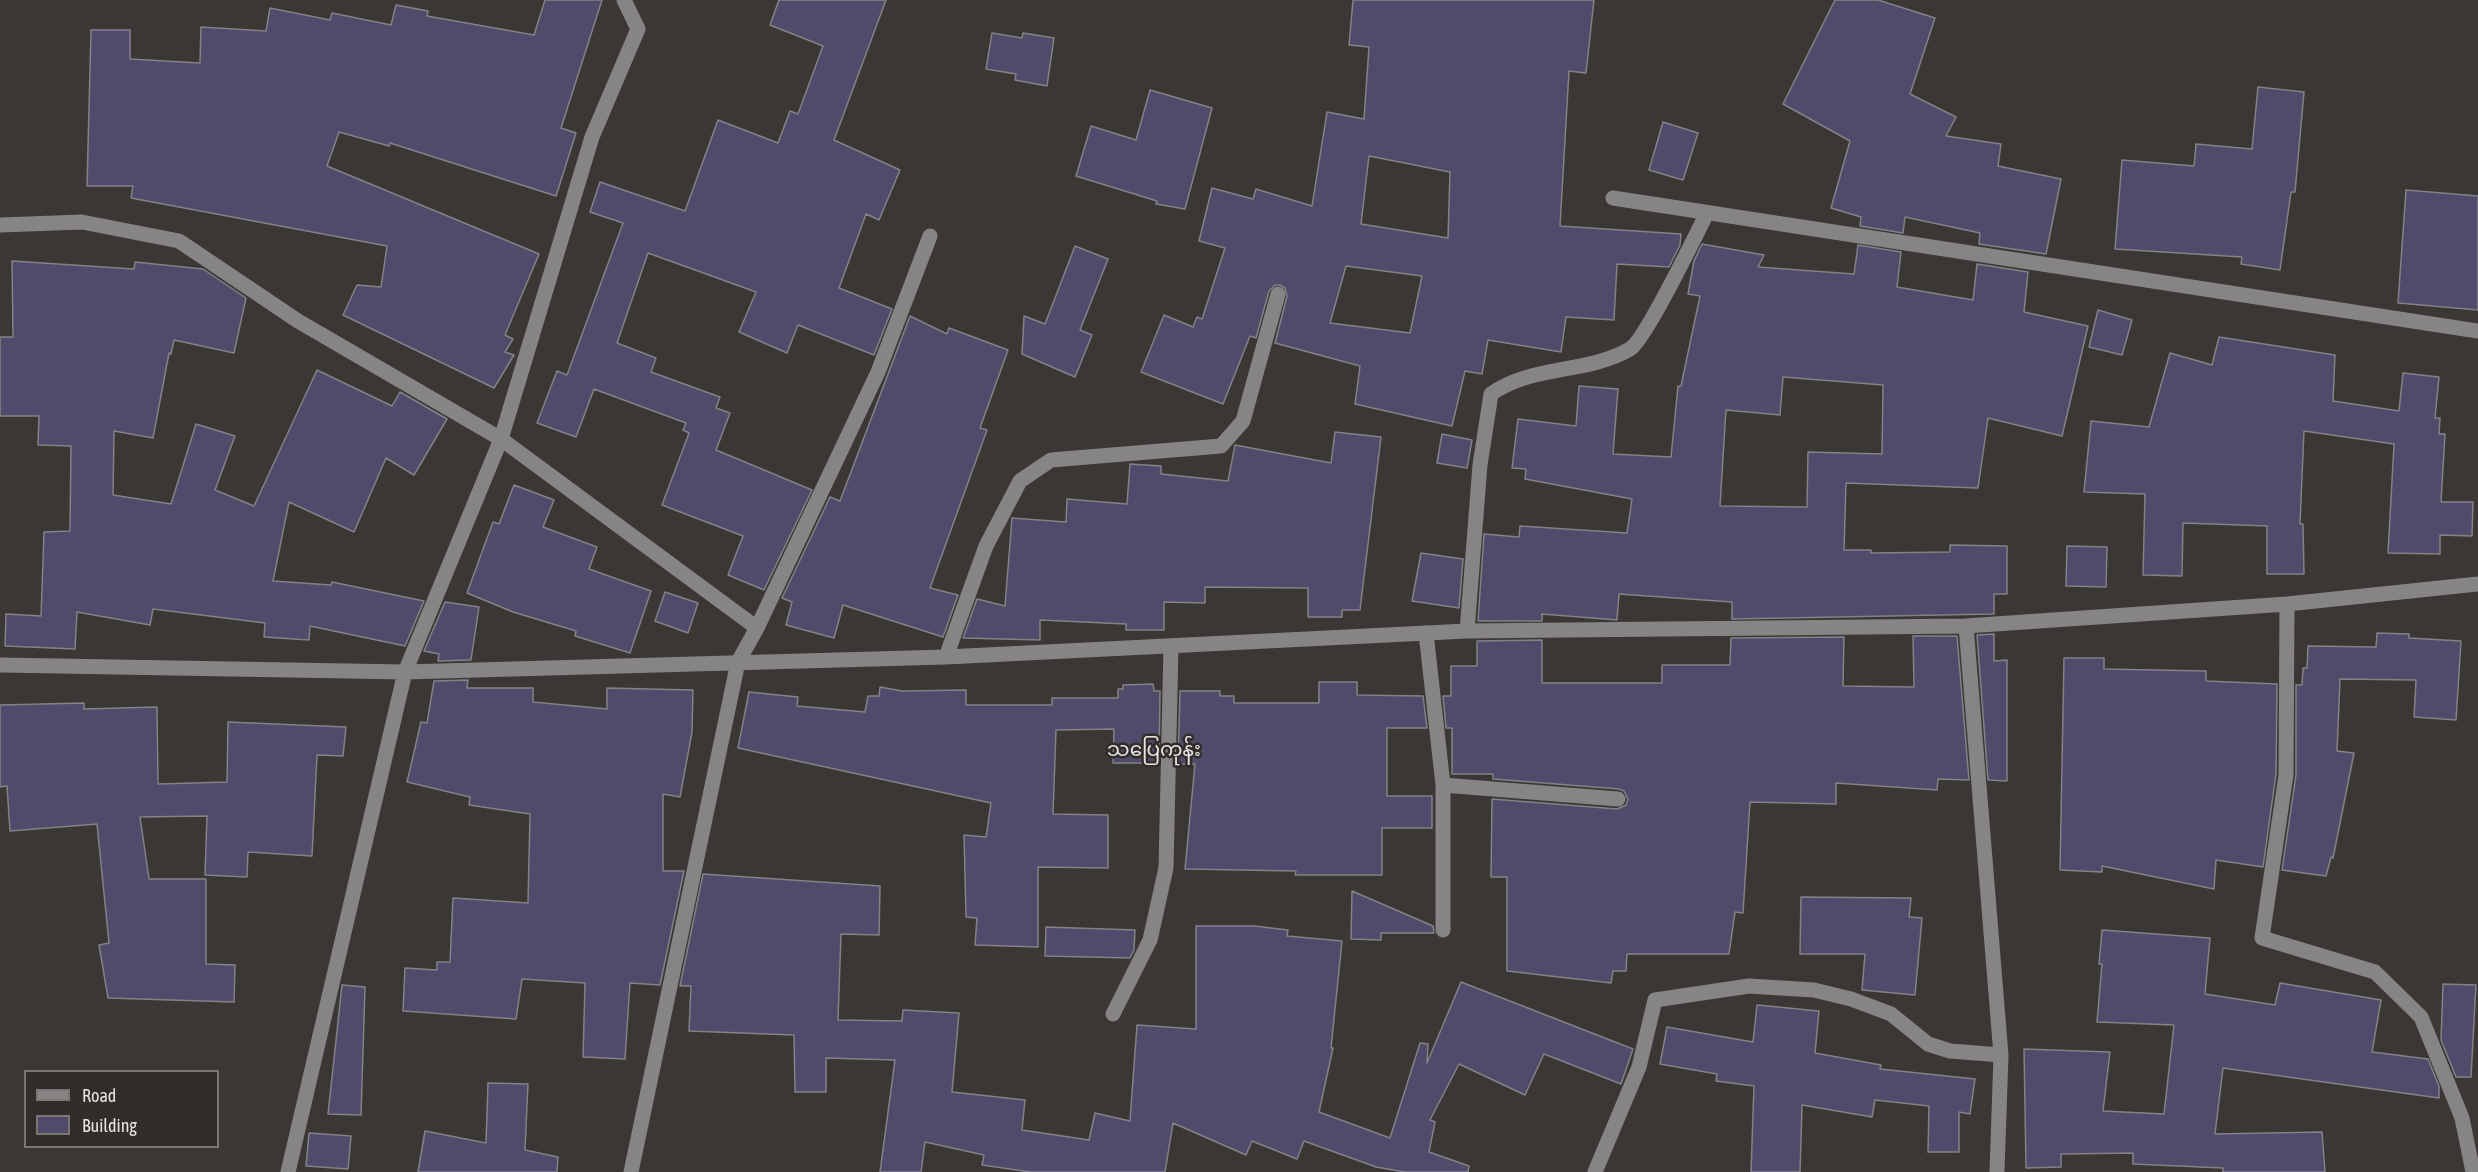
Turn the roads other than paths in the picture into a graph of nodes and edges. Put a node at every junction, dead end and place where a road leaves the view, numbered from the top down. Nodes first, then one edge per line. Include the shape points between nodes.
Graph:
1 (624, 0) edge
2 (1613, 198) dead end
3 (1707, 213) junction
4 (0, 225) edge
5 (930, 236) dead end
6 (1278, 294) dead end
7 (2478, 331) edge
8 (501, 439) junction
9 (2478, 584) edge
10 (2287, 604) junction
11 (1966, 626) junction
12 (757, 628) junction
13 (1467, 632) junction
14 (1426, 633) junction
15 (1171, 646) junction
16 (946, 657) junction
17 (738, 662) junction
18 (0, 665) edge
19 (405, 672) junction
20 (1443, 785) junction
21 (1618, 799) dead end
22 (1443, 930) dead end
23 (1113, 1014) dead end
24 (2001, 1055) junction
25 (288, 1172) edge
26 (631, 1172) edge
27 (1595, 1172) edge
28 (1997, 1172) edge
29 (2473, 1172) edge

1 - 8 street via 638,29 592,137
2 - 3 street
3 - 7 street
3 - 13 street via 1665,296 1632,348 1595,362 1508,382 1491,394 1480,465
4 - 8 street via 82,222 179,241 298,321
5 - 12 street via 878,372
6 - 16 street via 1244,421 1221,446 1051,460 1020,481 986,546
8 - 12 street
8 - 19 street
9 - 10 street
10 - 11 street
10 - 29 street via 2286,776 2262,938 2375,972 2421,1017 2462,1118
11 - 13 street
11 - 24 street
12 - 17 street
13 - 14 street
14 - 15 street
14 - 20 street
15 - 16 street
15 - 23 street via 1166,868 1150,940
16 - 17 street
17 - 19 street
17 - 26 street
18 - 19 street
19 - 25 street
20 - 21 street
20 - 22 street
24 - 27 street via 1950,1051 1928,1044 1891,1014 1814,990 1749,986 1655,1000 1639,1067
24 - 28 street

